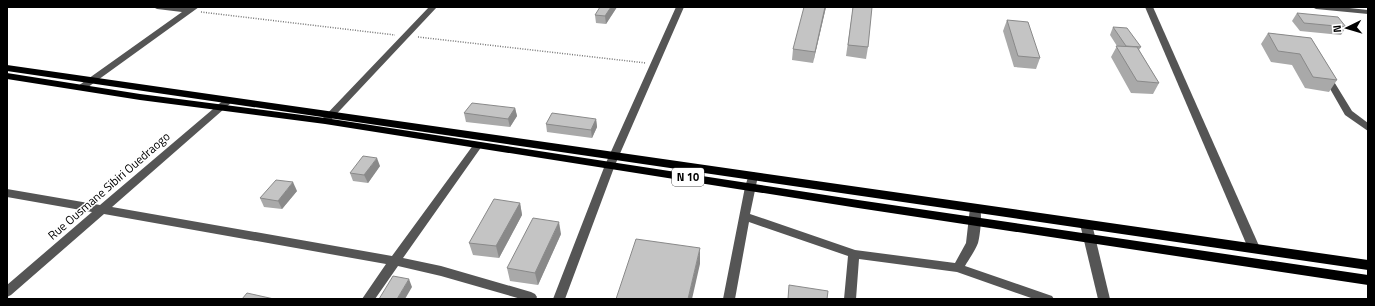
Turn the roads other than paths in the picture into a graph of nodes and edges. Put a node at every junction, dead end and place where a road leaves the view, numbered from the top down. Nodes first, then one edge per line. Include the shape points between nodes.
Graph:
1 (157, 7) edge
2 (433, 7) edge
3 (680, 7) edge
4 (1149, 7) edge
5 (1316, 7) edge
6 (192, 9) edge
7 (1368, 12) edge
8 (7, 68) edge
9 (7, 76) edge
10 (92, 80) junction
11 (1329, 80) edge
12 (81, 88) junction
13 (225, 104) junction
14 (329, 118) junction
15 (1368, 128) edge
16 (477, 146) junction
17 (612, 160) junction
18 (753, 176) junction
19 (750, 187) junction
20 (7, 193) edge
21 (974, 208) junction
22 (102, 210) junction
23 (744, 216) junction
24 (975, 221) junction
25 (1086, 224) junction
26 (1089, 237) junction
27 (1254, 248) junction
28 (854, 254) junction
29 (394, 261) junction
30 (1368, 265) edge
31 (958, 268) junction
32 (1368, 280) edge
33 (7, 292) edge
34 (531, 297) dead end
35 (368, 299) edge
36 (559, 299) edge
37 (729, 299) edge
38 (850, 299) edge
39 (1048, 299) edge
40 (1104, 299) edge

1 - 6 street
2 - 14 street
3 - 17 street
4 - 27 street
5 - 7 street
6 - 10 street
8 - 10 main road, N 10
9 - 12 main road, N 10
10 - 12 street
10 - 13 main road, N 10
11 - 15 street via 1348,113
12 - 13 main road, N 10
13 - 14 main road, N 10
13 - 22 street, Rue Ousmane Sibiri Ouedraogo
14 - 16 main road, N 10
14 - 17 main road, N 10
16 - 17 main road, N 10
16 - 29 street
17 - 18 main road, N 10
17 - 19 main road, N 10
17 - 36 street
18 - 19 street
18 - 21 main road, N 10
19 - 23 street
19 - 24 main road, N 10
20 - 22 street
21 - 24 street
21 - 25 main road, N 10
22 - 29 street
22 - 33 street, Rue Ousmane Sibiri Ouedraogo
23 - 28 street
23 - 37 street
24 - 26 main road, N 10
24 - 31 street via 972,243
25 - 26 street
25 - 27 main road, N 10
26 - 32 main road, N 10
26 - 40 street
27 - 30 main road, N 10
28 - 31 street
28 - 38 street
29 - 34 street via 441,271
29 - 35 street
31 - 39 street

